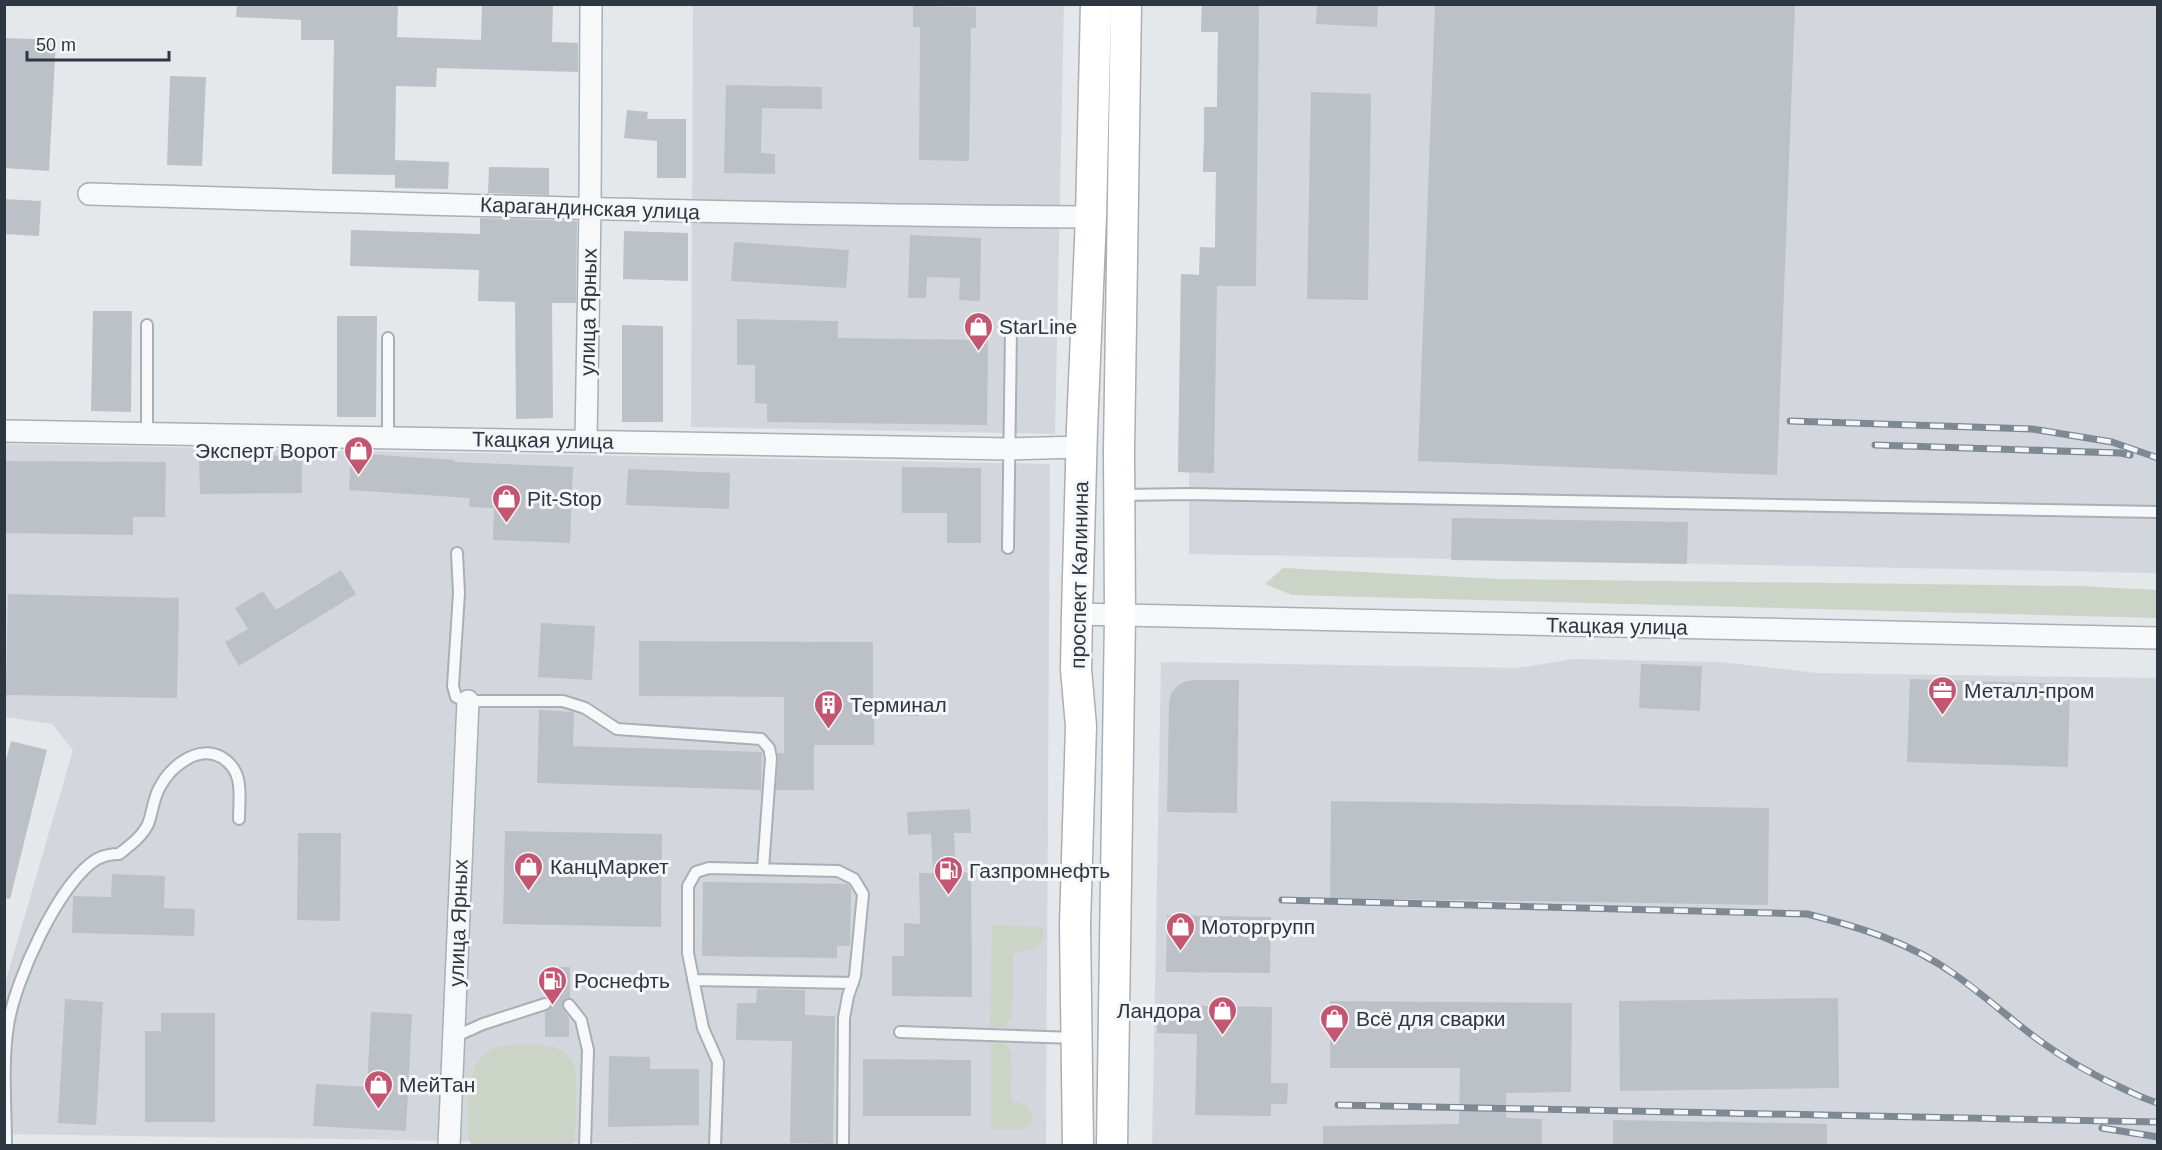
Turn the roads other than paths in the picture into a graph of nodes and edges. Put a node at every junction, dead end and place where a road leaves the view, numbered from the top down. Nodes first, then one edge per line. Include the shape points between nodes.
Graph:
1 (591, 4) edge
2 (1096, 4) edge
3 (1126, 4) edge
4 (89, 194) dead end
5 (590, 209) junction
6 (1092, 217) junction
7 (147, 325) dead end
8 (1011, 329) dead end
9 (388, 338) dead end
10 (4, 431) edge
11 (147, 434) junction
12 (388, 437) junction
13 (586, 440) junction
14 (1082, 447) junction
15 (1009, 449) junction
16 (1119, 451) junction
17 (1119, 495) junction
18 (2157, 512) edge
19 (1008, 548) dead end
20 (457, 553) dead end
21 (1077, 614) junction
22 (1120, 616) junction
23 (2157, 638) edge
24 (468, 701) junction
25 (239, 819) dead end
26 (763, 869) junction
27 (693, 980) junction
28 (852, 983) junction
29 (546, 1004) dead end
30 (570, 1005) dead end
31 (900, 1032) dead end
32 (454, 1037) junction
33 (1076, 1038) junction
34 (6, 1146) edge
35 (449, 1146) edge
36 (585, 1146) edge
37 (715, 1146) edge
38 (843, 1146) edge
39 (1078, 1146) edge
40 (1112, 1146) edge

1 - 5 street, улица Ярных
2 - 6 main road, проспект Калинина
3 - 16 main road, проспект Калинина
4 - 5 street, Карагандинская улица
5 - 6 street, Карагандинская улица
5 - 13 street, улица Ярных
6 - 14 main road, проспект Калинина
7 - 11 lane
8 - 15 lane
9 - 12 lane
10 - 11 street, Ткацкая улица
11 - 12 street, Ткацкая улица
12 - 13 street, Ткацкая улица
13 - 15 street, Ткацкая улица
14 - 15 street, Ткацкая улица
14 - 16 main road
14 - 21 main road, проспект Калинина
15 - 19 lane
16 - 17 main road, проспект Калинина
17 - 18 lane
17 - 22 main road, проспект Калинина
20 - 24 lane via 459,593 453,686 456,697
21 - 22 street, Ткацкая улица
21 - 33 main road, проспект Калинина via 1081,726
22 - 23 street, Ткацкая улица
22 - 40 main road, проспект Калинина
24 - 26 lane via 563,701 585,708 617,729 761,739 771,758
24 - 32 street, улица Ярных
25 - 34 lane via 240,779 234,767 214,753 198,753 176,766 161,784 147,825 135,841 119,854 97,860 70,886 39,939 21,980 8,1025
26 - 27 lane via 709,868 696,872 688,886 688,953
26 - 28 lane via 838,871 854,879 863,894
27 - 28 lane
27 - 37 lane via 703,1028 718,1062
28 - 38 lane via 844,1018
29 - 32 lane
30 - 36 lane via 581,1020 588,1050
31 - 33 lane
32 - 35 street, улица Ярных
33 - 39 main road, проспект Калинина

